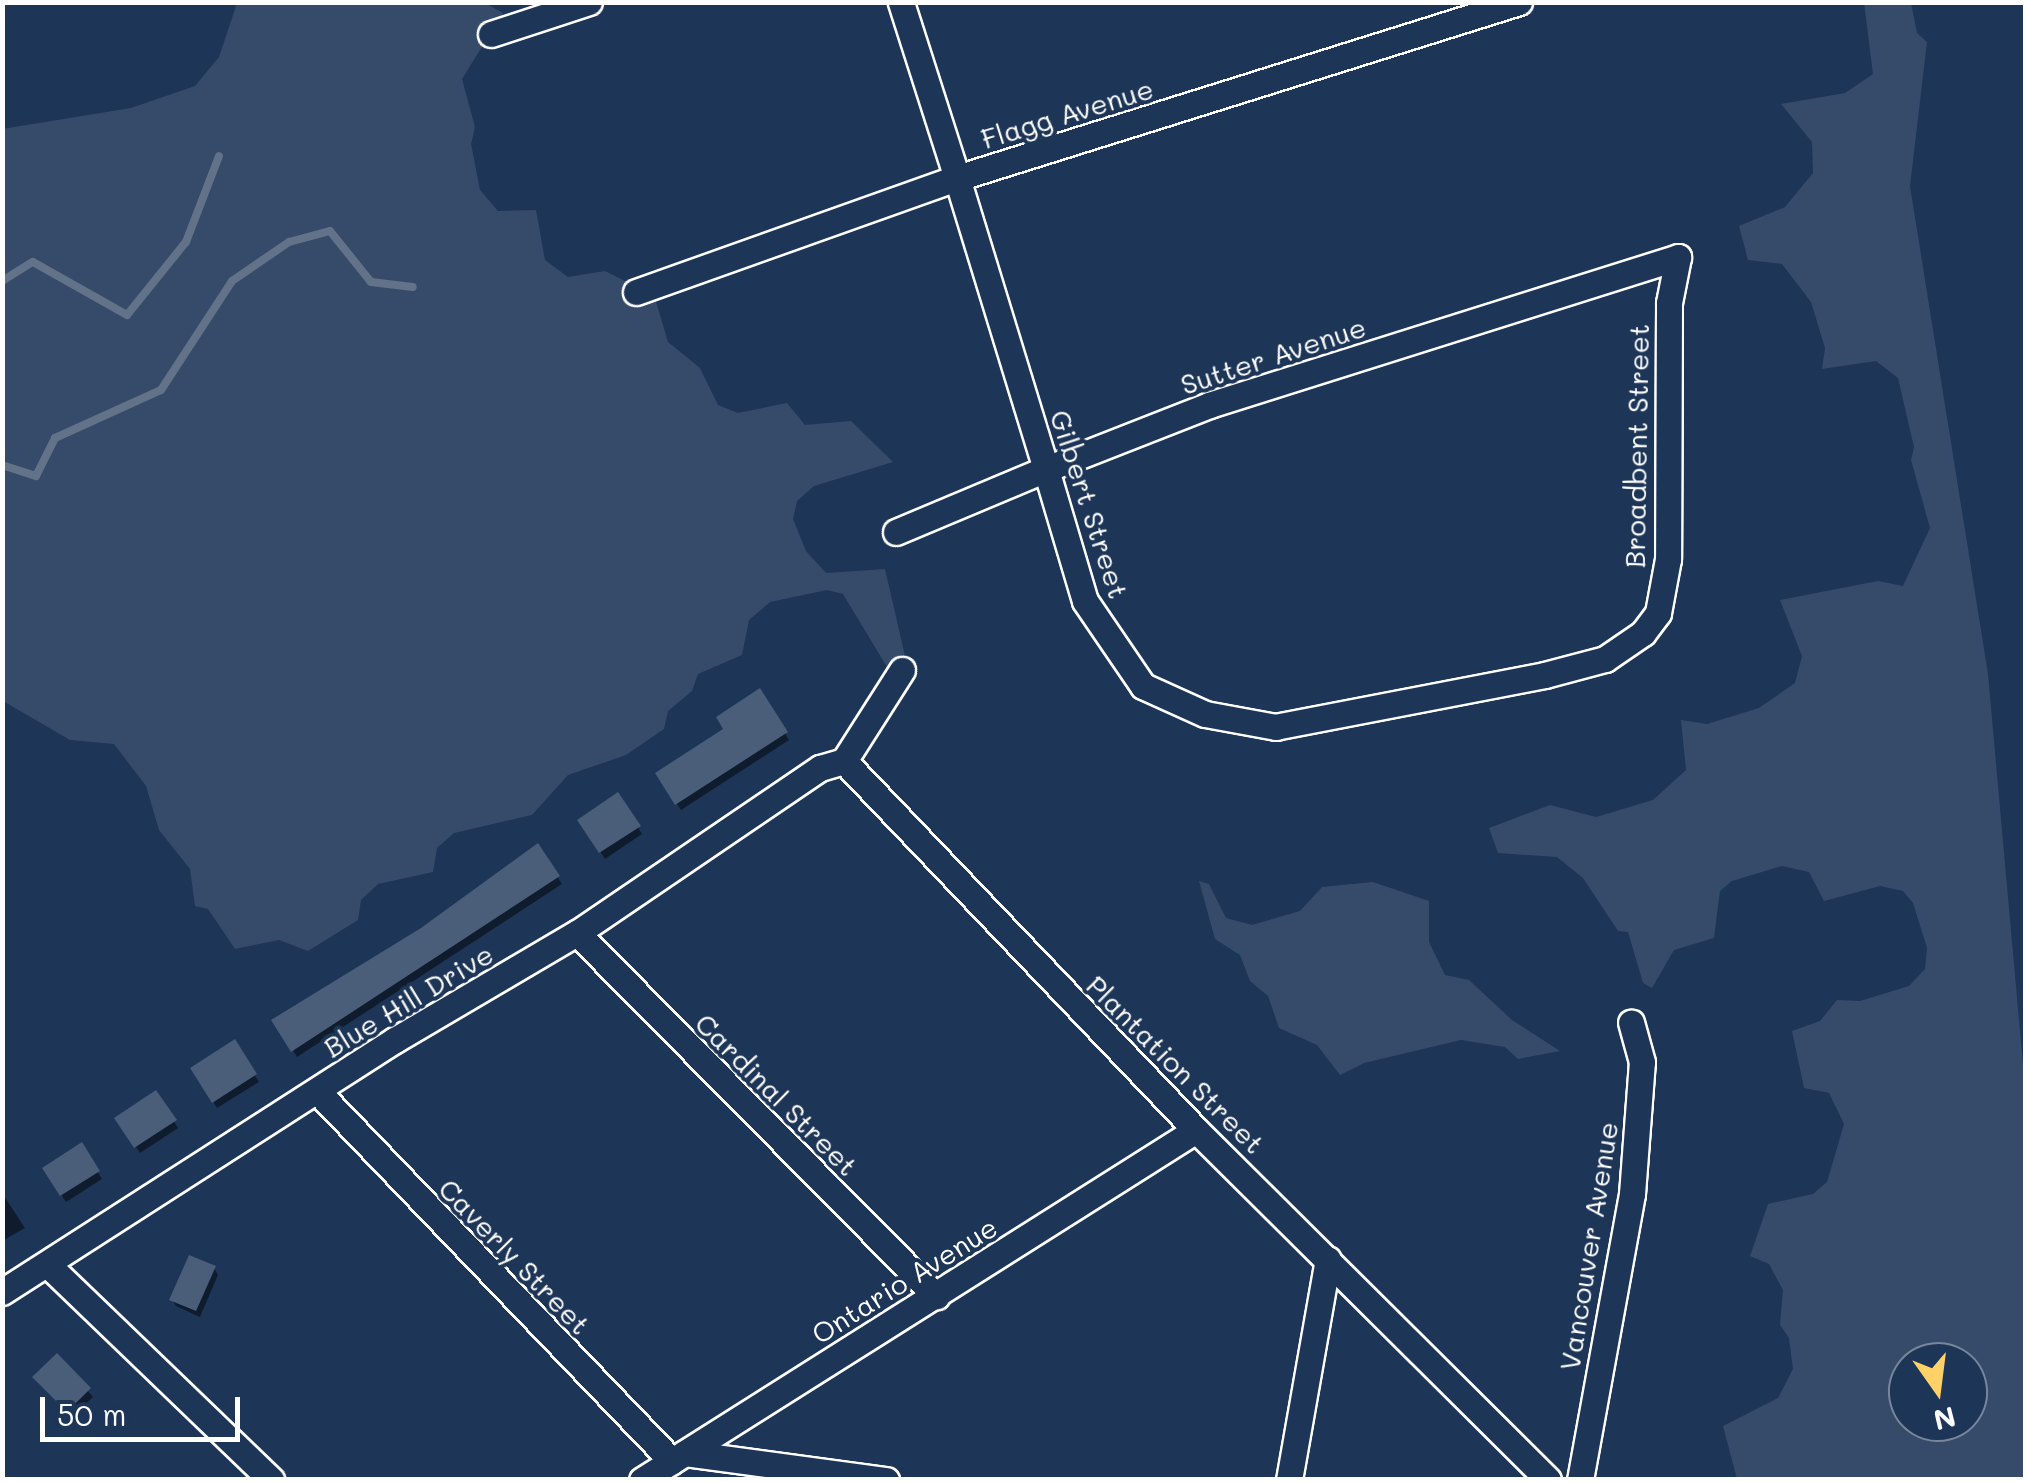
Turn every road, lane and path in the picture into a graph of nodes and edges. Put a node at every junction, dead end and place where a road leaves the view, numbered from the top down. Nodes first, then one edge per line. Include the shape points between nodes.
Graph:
1 (589, 2) edge
2 (901, 2) edge
3 (1519, 2) edge
4 (491, 34) dead end
5 (957, 178) junction
6 (1678, 257) joint
7 (636, 292) dead end
8 (1046, 469) junction
9 (896, 532) dead end
10 (1643, 632) joint
11 (902, 670) dead end
12 (844, 761) junction
13 (577, 933) junction
14 (1631, 1022) dead end
15 (316, 1091) junction
16 (1196, 1130) junction
17 (1328, 1259) junction
18 (50, 1267) junction
19 (2, 1292) edge
20 (936, 1296) junction
21 (679, 1457) junction
22 (271, 1480) edge
23 (642, 1480) edge
24 (886, 1480) edge
25 (1289, 1480) edge
26 (1548, 1480) edge
27 (1580, 1480) edge

1 - 4 street
2 - 5 street, Gilbert Street
3 - 5 street, Flagg Avenue
5 - 7 street, Flagg Avenue
5 - 8 street, Gilbert Street
6 - 8 street, Sutter Avenue via 1209,405
6 - 10 street, Broadbent Street via 1668,303 1668,559 1658,612
8 - 9 street, Sutter Avenue
8 - 10 street, Gilbert Street via 1086,601 1112,647 1143,686 1205,714 1276,727 1295,724 1605,660
11 - 12 street
12 - 13 street, Blue Hill Drive via 820,768
12 - 16 street, Plantation Street
13 - 15 street, Blue Hill Drive
13 - 20 street, Cardinal Street
14 - 27 street, Vancouver Avenue via 1642,1062 1632,1194
15 - 18 street, Blue Hill Drive
15 - 21 street, Caverly Street
16 - 17 street, Plantation Street
16 - 20 street, Ontario Avenue
17 - 25 street
17 - 26 street, Plantation Street
18 - 19 street, Blue Hill Drive
18 - 22 street
20 - 21 street, Ontario Avenue
21 - 23 street, Ontario Avenue
21 - 24 street

